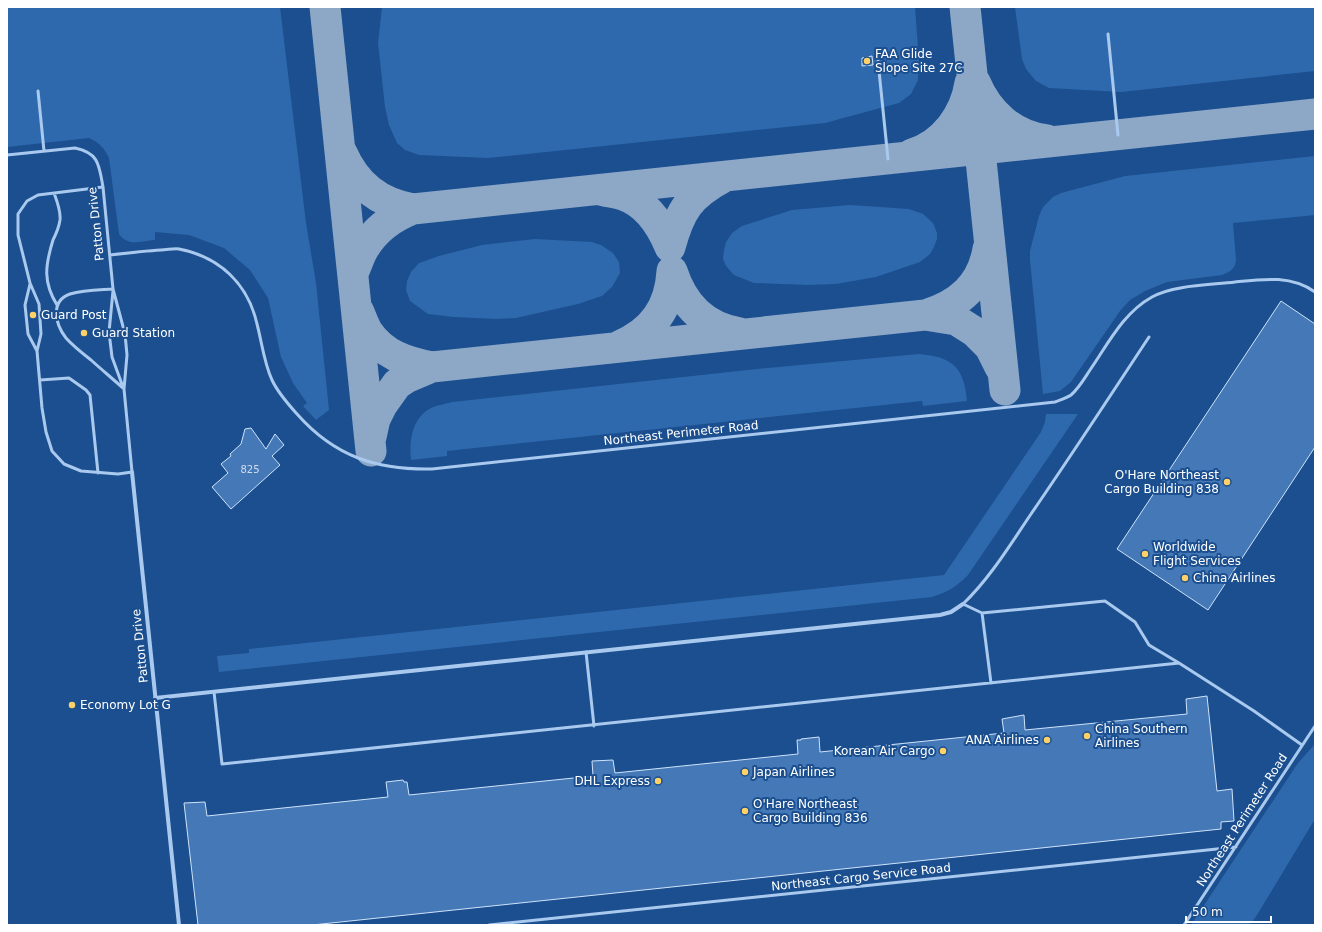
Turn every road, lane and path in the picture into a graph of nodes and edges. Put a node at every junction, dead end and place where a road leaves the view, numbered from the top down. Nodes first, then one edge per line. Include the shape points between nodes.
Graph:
1 (1108, 34) dead end
2 (878, 60) dead end
3 (38, 91) dead end
4 (1118, 135) dead end
5 (44, 151) junction
6 (7, 155) edge
7 (888, 159) dead end
8 (102, 187) junction
9 (54, 193) junction
10 (110, 255) junction
11 (30, 283) junction
12 (113, 289) junction
13 (1315, 292) edge
14 (57, 305) junction
15 (1149, 337) dead end
16 (37, 351) junction
17 (40, 380) junction
18 (124, 389) junction
19 (132, 472) junction
20 (98, 473) junction
21 (963, 604) junction
22 (982, 613) junction
23 (586, 652) junction
24 (1179, 663) junction
25 (991, 683) junction
26 (214, 692) junction
27 (155, 698) junction
28 (594, 726) junction
29 (1315, 726) edge
30 (1302, 744) junction
31 (1236, 847) junction
32 (179, 925) edge
33 (489, 925) edge
34 (1184, 925) edge

1 - 4 lane
2 - 7 lane
3 - 5 lane
5 - 6 lane
5 - 8 lane, Patton Drive via 75,148 85,150 95,157
8 - 9 lane
8 - 10 lane, Patton Drive
9 - 11 lane via 38,195 27,202 18,214 18,235
9 - 14 lane via 60,219 48,255 46,276 50,293
10 - 12 lane, Patton Drive
10 - 13 lane, Northeast Perimeter Road via 178,249 201,255 221,266 238,282 250,302 272,380 286,402 309,428 335,448 364,460 410,469 432,469 1055,402 1070,396 1125,318 1137,306 1153,296 1172,289 1263,279 1294,282
11 - 16 lane via 39,304 41,334
11 - 16 lane via 25,305 28,334
12 - 14 lane via 71,294
12 - 18 lane, Patton Drive via 126,334
12 - 18 lane, Patton Drive via 109,332 112,357
14 - 18 lane via 55,314 65,336
15 - 21 lane via 1009,546 977,591
16 - 17 lane
17 - 20 lane via 46,432 52,451 64,464 81,471
17 - 20 lane via 69,378 90,394
18 - 19 lane, Patton Drive
19 - 20 lane
19 - 27 street, Patton Drive
21 - 22 lane
21 - 23 street via 951,612 940,615
22 - 24 lane via 1105,601 1135,622 1149,644
22 - 25 lane
23 - 26 street
23 - 28 lane
24 - 25 lane
24 - 30 lane
25 - 28 lane
26 - 27 street
26 - 28 lane via 222,764
27 - 32 street, Patton Drive
29 - 30 lane, Northeast Perimeter Road
30 - 31 lane, Northeast Perimeter Road
31 - 33 lane, Northeast Cargo Service Road
31 - 34 lane, Northeast Perimeter Road

